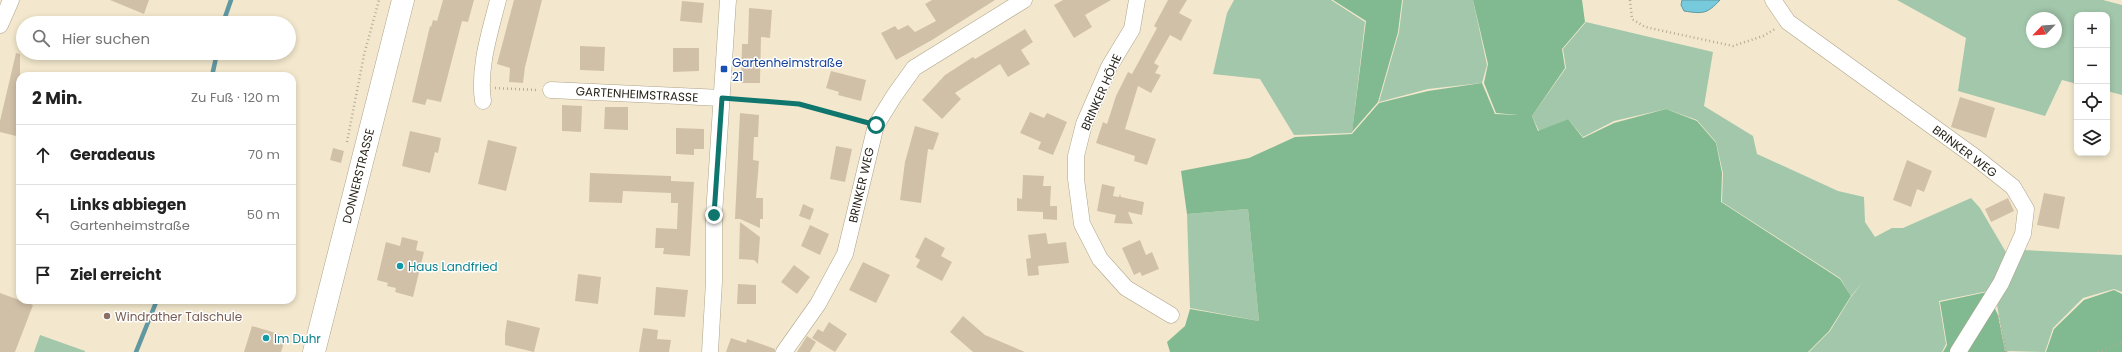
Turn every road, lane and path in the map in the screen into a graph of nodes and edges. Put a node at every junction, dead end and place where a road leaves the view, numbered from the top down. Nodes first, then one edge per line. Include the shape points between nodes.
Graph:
1 (11, 0) edge
2 (403, 0) edge
3 (498, 0) edge
4 (728, 0) edge
5 (1024, 0) edge
6 (1137, 0) edge
7 (1630, 0) edge
8 (1773, 0) edge
9 (1788, 22) junction
10 (0, 25) edge
11 (551, 90) joint
12 (482, 94) joint
13 (722, 98) junction
14 (876, 125) junction
15 (1989, 303) junction
16 (1171, 315) dead end
17 (2122, 343) edge
18 (314, 352) edge
19 (710, 352) edge
20 (784, 352) edge
21 (1958, 352) edge
22 (2006, 352) edge
23 (2098, 352) edge

1 - 10 street
2 - 18 main road, DONNERSTRASSE
3 - 12 street via 489,36
4 - 13 street
5 - 14 street, BRINKER WEG via 914,68
6 - 16 street, BRINKER HÖHE via 1132,29 1109,67 1084,124 1076,156 1076,179 1082,224 1100,259 1126,288
7 - 9 path via 1632,19 1645,27 1732,46 1763,36
8 - 9 street, BRINKER WEG
9 - 15 street, BRINKER WEG via 2013,187 2026,209 2023,234
11 - 12 path
11 - 13 street, GARTENHEIMSTRASSE
13 - 14 path via 799,104
13 - 19 street via 714,215
14 - 20 street, BRINKER WEG via 845,254 818,304
15 - 21 street, BRINKER WEG
15 - 22 path via 1998,315
17 - 23 path

